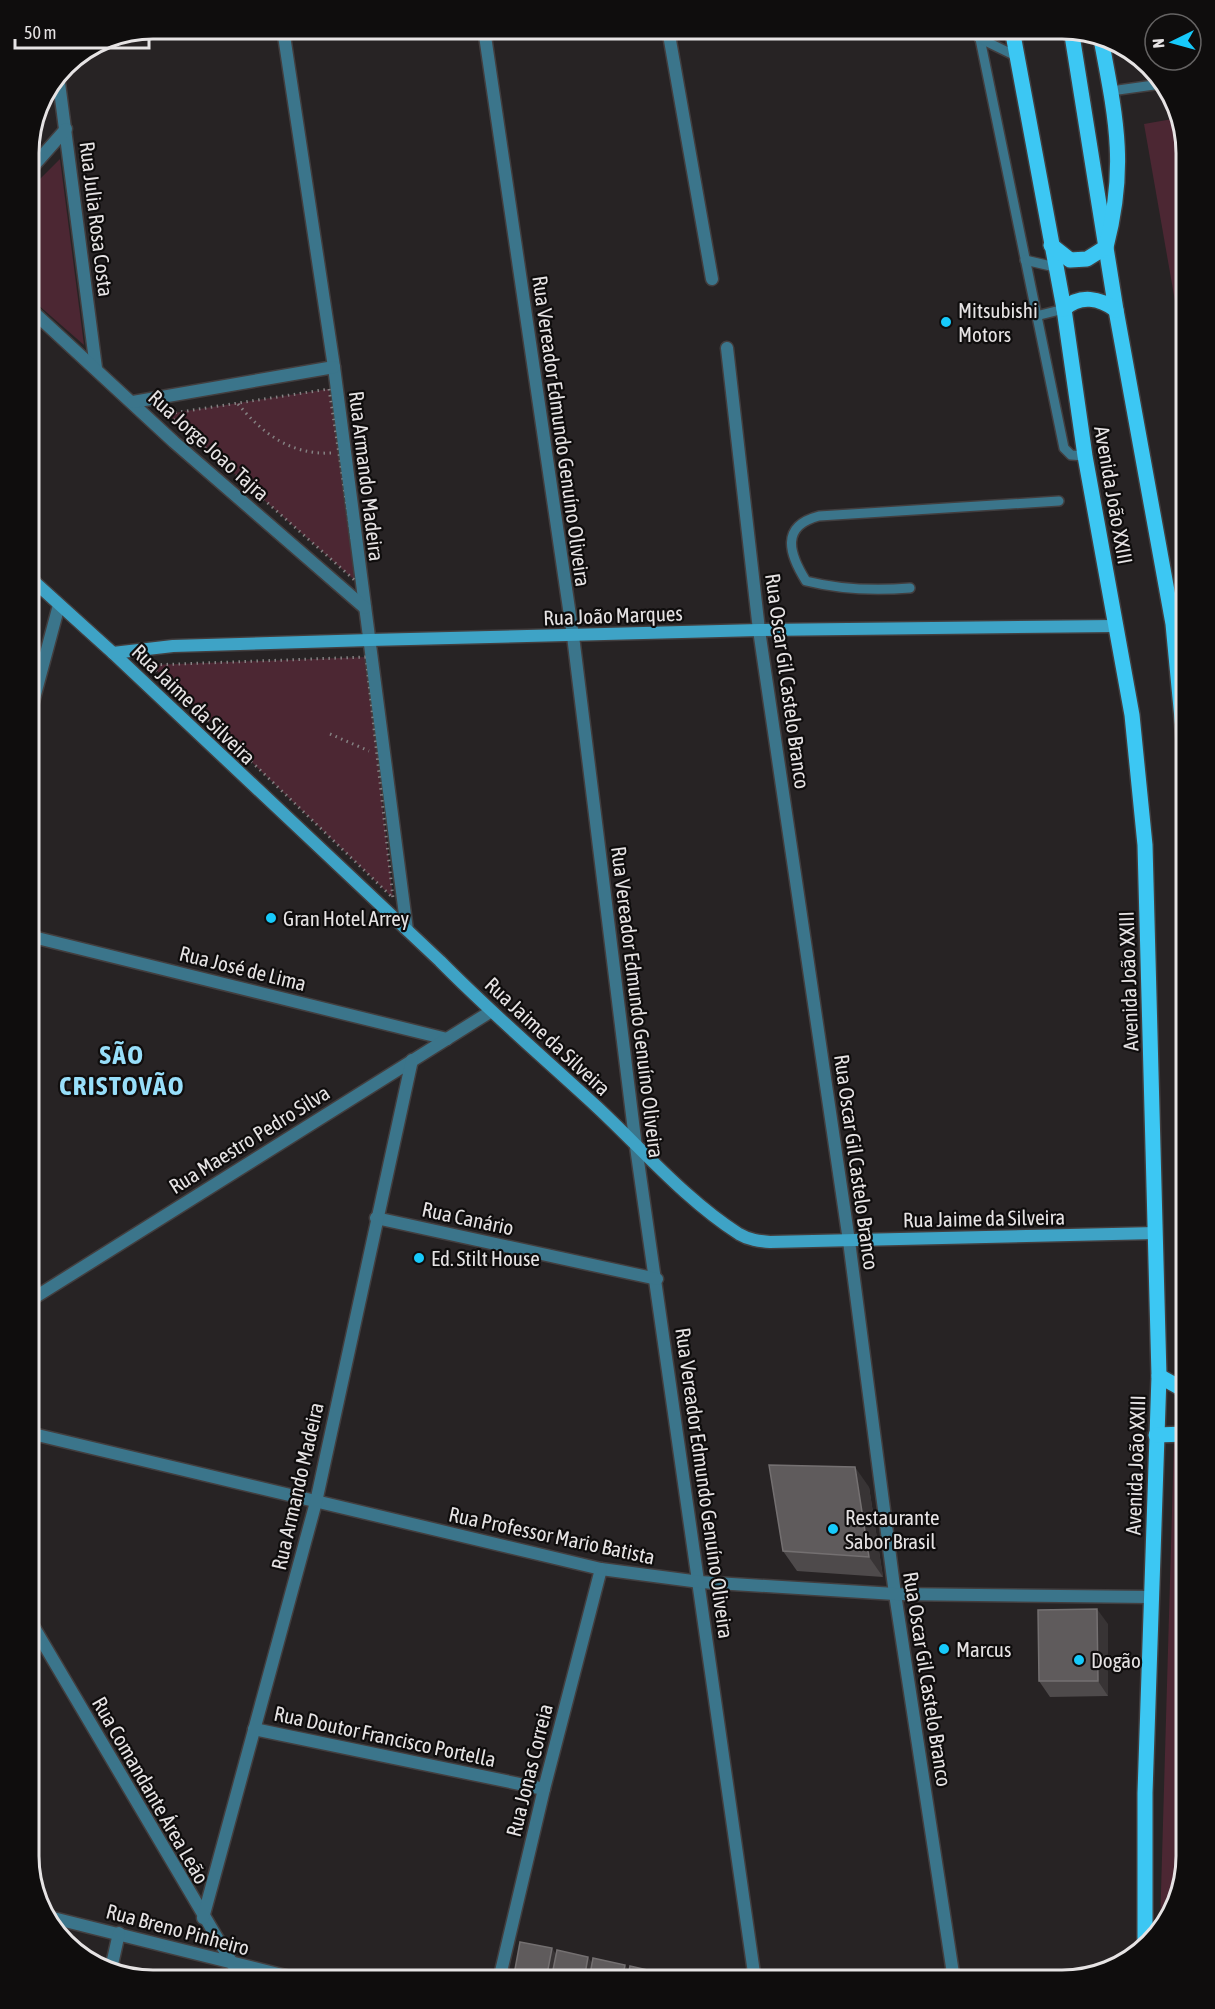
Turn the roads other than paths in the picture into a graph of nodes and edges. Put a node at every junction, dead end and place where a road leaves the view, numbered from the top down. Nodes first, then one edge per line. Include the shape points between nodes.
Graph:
1 (285, 39) edge
2 (485, 39) edge
3 (670, 39) edge
4 (980, 39) edge
5 (987, 39) edge
6 (1013, 39) edge
7 (1073, 39) edge
8 (1102, 46) edge
9 (1016, 56) junction
10 (1153, 85) edge
11 (60, 87) edge
12 (1111, 92) junction
13 (66, 129) junction
14 (39, 160) edge
15 (1051, 245) junction
16 (1106, 247) junction
17 (1025, 260) junction
18 (1055, 267) junction
19 (712, 279) dead end
20 (1064, 309) junction
21 (1116, 310) junction
22 (1036, 316) junction
23 (39, 317) edge
24 (727, 348) dead end
25 (334, 367) junction
26 (96, 368) junction
27 (133, 402) junction
28 (1085, 456) junction
29 (1059, 501) dead end
30 (39, 586) edge
31 (910, 588) dead end
32 (1176, 604) edge
33 (59, 605) junction
34 (365, 608) junction
35 (1115, 626) junction
36 (759, 630) junction
37 (573, 636) junction
38 (370, 640) junction
39 (113, 653) junction
40 (39, 668) edge
41 (406, 930) junction
42 (39, 938) edge
43 (490, 1012) junction
44 (447, 1039) junction
45 (412, 1060) junction
46 (636, 1147) junction
47 (376, 1218) junction
48 (1156, 1233) junction
49 (849, 1241) junction
50 (657, 1279) junction
51 (39, 1295) edge
52 (1159, 1376) junction
53 (1176, 1385) edge
54 (1176, 1434) edge
55 (1156, 1435) junction
56 (39, 1436) edge
57 (316, 1502) junction
58 (601, 1569) junction
59 (700, 1582) junction
60 (895, 1594) junction
61 (1151, 1597) junction
62 (39, 1638) edge
63 (254, 1729) junction
64 (544, 1789) junction
65 (203, 1918) junction
66 (58, 1919) edge
67 (119, 1933) junction
68 (1145, 1935) edge
69 (112, 1962) edge
70 (233, 1965) junction
71 (236, 1970) edge
72 (256, 1970) edge
73 (501, 1970) edge
74 (754, 1970) edge
75 (952, 1970) edge

1 - 25 street, Rua Armando Madeira
2 - 37 street, Rua Vereador Edmundo Genuíno Oliveira
3 - 19 street
4 - 17 lane
5 - 9 lane
6 - 9 main road, Avenida João XXIII
7 - 16 main road, Avenida João XXIII
8 - 12 main road
9 - 15 main road, Avenida João XXIII
10 - 12 lane
11 - 13 street, Rua Julia Rosa Costa
12 - 16 main road via 1120,168 1116,209
13 - 14 street
13 - 26 street, Rua Julia Rosa Costa
15 - 16 main road via 1061,255 1077,261
15 - 18 main road, Avenida João XXIII
16 - 21 main road, Avenida João XXIII
17 - 18 lane
17 - 22 lane
18 - 20 main road, Avenida João XXIII
20 - 21 main road via 1088,298
20 - 22 lane
20 - 28 main road, Avenida João XXIII
21 - 32 main road, Avenida João XXIII
22 - 28 lane via 1064,448 1071,455
23 - 26 street, Rua Jorge Joao Tajra
24 - 36 street, Rua Oscar Gil Castelo Branco
25 - 27 street
25 - 34 street, Rua Armando Madeira via 342,453
26 - 27 street, Rua Jorge Joao Tajra
27 - 34 street, Rua Jorge Joao Tajra
28 - 35 main road, Avenida João XXIII
29 - 31 lane via 819,516 803,520 792,536 793,560 806,581 837,589
30 - 33 street, Rua Jaime da Silveira
33 - 39 street, Rua Jaime da Silveira
33 - 40 street
34 - 38 street, Rua Armando Madeira
35 - 36 street, Rua João Marques
35 - 48 main road, Avenida João XXIII via 1132,715 1145,845
36 - 37 street, Rua João Marques
36 - 49 street, Rua Oscar Gil Castelo Branco
37 - 38 street, Rua João Marques
37 - 46 street, Rua Vereador Edmundo Genuíno Oliveira
38 - 39 street, Rua João Marques via 173,646
38 - 41 street, Rua Armando Madeira
39 - 41 street, Rua Jaime da Silveira
41 - 43 street, Rua Jaime da Silveira
42 - 44 street, Rua José de Lima
43 - 44 street, Rua Maestro Pedro Silva
43 - 46 street, Rua Jaime da Silveira
44 - 45 street, Rua Maestro Pedro Silva
45 - 47 street, Rua Armando Madeira
45 - 51 street, Rua Maestro Pedro Silva
46 - 49 street, Rua Jaime da Silveira via 706,1210 749,1239
46 - 50 street, Rua Vereador Edmundo Genuíno Oliveira
47 - 50 street, Rua Canário
47 - 57 street, Rua Armando Madeira
48 - 49 street, Rua Jaime da Silveira
48 - 52 main road, Avenida João XXIII
49 - 60 street, Rua Oscar Gil Castelo Branco
50 - 59 street, Rua Vereador Edmundo Genuíno Oliveira
52 - 53 main road
52 - 55 main road, Avenida João XXIII
54 - 55 main road
55 - 61 main road, Avenida João XXIII
56 - 57 street, Rua Professor Mario Batista
57 - 58 street, Rua Professor Mario Batista
57 - 63 street, Rua Armando Madeira
58 - 59 street, Rua Professor Mario Batista
58 - 64 street, Rua Jonas Correia
59 - 60 street, Rua Professor Mario Batista
59 - 74 street, Rua Vereador Edmundo Genuíno Oliveira
60 - 61 street, Rua Professor Mario Batista
60 - 75 street, Rua Oscar Gil Castelo Branco
61 - 68 main road, Avenida João XXIII
62 - 65 street, Rua Comandante Área Leão
63 - 64 street, Rua Doutor Francisco Portella
63 - 65 street, Rua Armando Madeira
64 - 73 street, Rua Jonas Correia
65 - 70 street, Rua Comandante Área Leão
66 - 67 street, Rua Breno Pinheiro
67 - 69 street
67 - 70 street, Rua Breno Pinheiro
70 - 71 street, Rua Comandante Área Leão
70 - 72 street, Rua Breno Pinheiro

